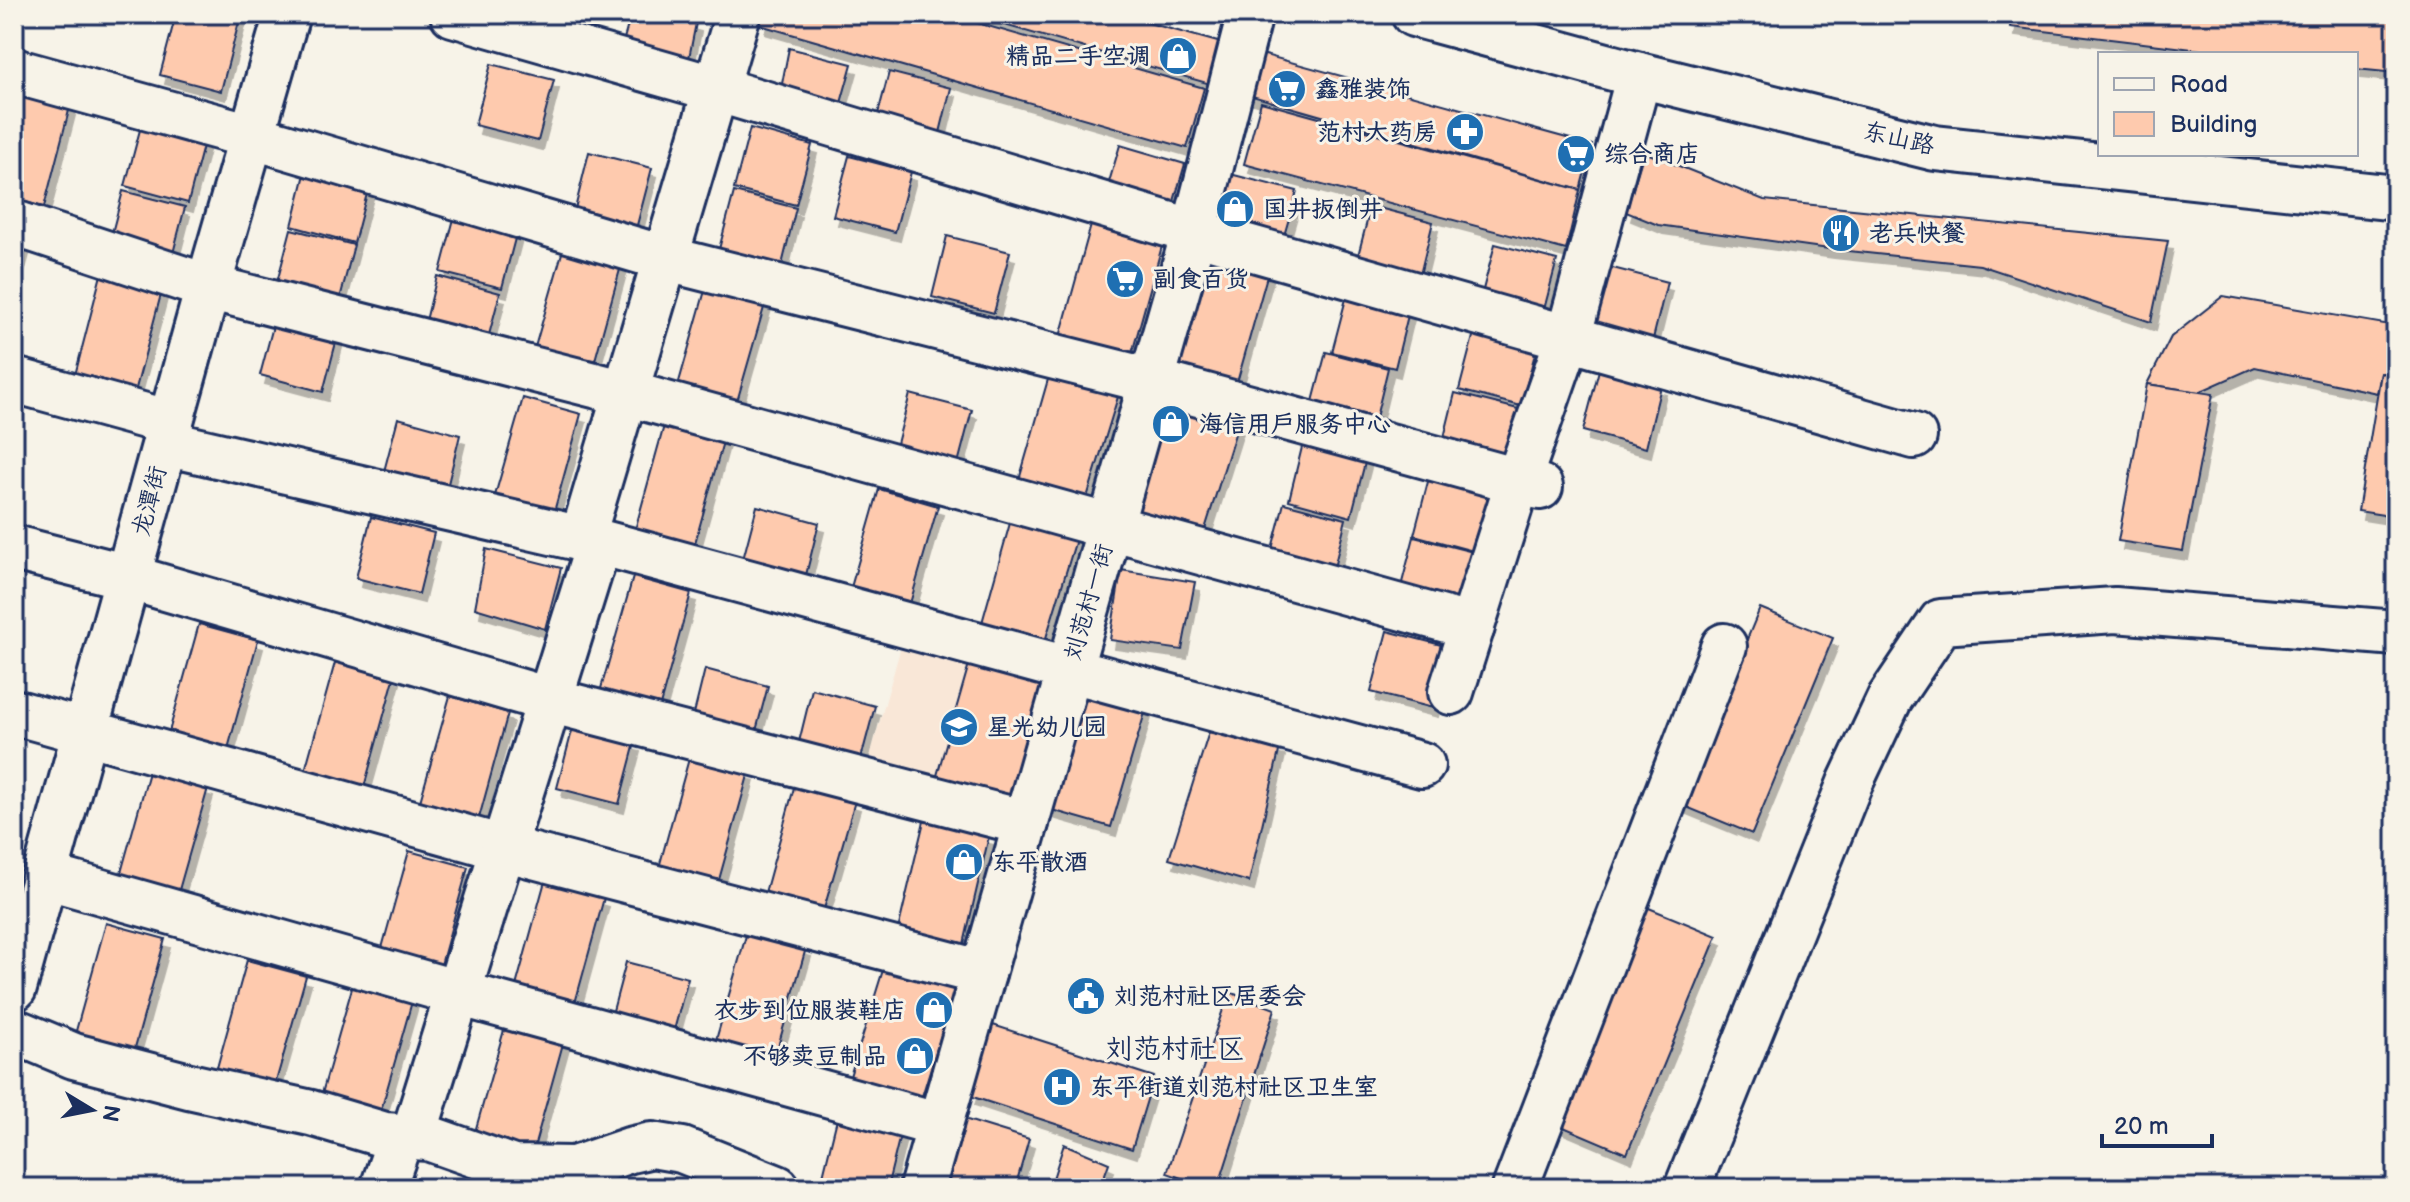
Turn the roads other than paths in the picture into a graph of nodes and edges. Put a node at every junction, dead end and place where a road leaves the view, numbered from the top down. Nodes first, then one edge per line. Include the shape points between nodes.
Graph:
1 (287, 14) edge
2 (453, 14) edge
3 (738, 14) edge
4 (1250, 14) edge
5 (1414, 14) edge
6 (14, 71) edge
7 (1639, 75) junction
8 (716, 89) junction
9 (251, 136) junction
10 (2396, 198) edge
11 (14, 223) edge
12 (1194, 232) junction
13 (667, 259) junction
14 (208, 287) junction
15 (1568, 338) junction
16 (14, 380) edge
17 (1151, 381) junction
18 (626, 393) junction
19 (168, 433) junction
20 (1914, 436) dead end
21 (1529, 484) junction
22 (1110, 526) junction
23 (590, 541) junction
24 (14, 548) edge
25 (128, 577) junction
26 (1472, 627) junction
27 (2396, 633) edge
28 (1724, 646) dead end
29 (1069, 670) junction
30 (1451, 692) dead end
31 (549, 700) junction
32 (14, 712) edge
33 (86, 730) junction
34 (1422, 765) dead end
35 (1026, 823) junction
36 (503, 848) junction
37 (45, 876) junction
38 (983, 973) junction
39 (14, 988) edge
40 (458, 993) junction
41 (14, 1031) edge
42 (940, 1125) junction
43 (407, 1136) junction
44 (622, 1169) edge
45 (509, 1178) edge
46 (723, 1178) edge
47 (383, 1188) edge
48 (777, 1188) edge
49 (922, 1188) edge
50 (1515, 1188) edge
51 (1687, 1188) edge

1 - 9 street, 龙潭街
2 - 8 street
3 - 8 street
4 - 12 street, 刘范村一街
5 - 7 street, 东山路
6 - 9 street
7 - 10 street, 东山路 via 1935,148
7 - 15 street
8 - 12 street
8 - 13 street
9 - 13 street
9 - 14 street, 龙潭街
11 - 14 street
12 - 15 street
12 - 17 street, 刘范村一街
13 - 17 street
13 - 18 street
14 - 18 street
14 - 19 street, 龙潭街
15 - 20 street
15 - 21 street
16 - 19 street
17 - 21 street
17 - 22 street, 刘范村一街
18 - 22 street
18 - 23 street
19 - 23 street
19 - 25 street, 龙潭街
21 - 26 street
22 - 26 street
22 - 29 street, 刘范村一街
23 - 29 street
23 - 31 street
24 - 25 street
25 - 31 street
25 - 33 street, 龙潭街
26 - 30 street
27 - 51 street via 2115,610 1941,622 1890,698 1850,783
28 - 50 street
29 - 34 street
29 - 35 street, 刘范村一街
31 - 35 street
31 - 36 street
32 - 33 street
33 - 36 street
33 - 37 street, 龙潭街
35 - 38 street, 刘范村一街
36 - 38 street
36 - 40 street
37 - 39 street, 龙潭街
37 - 40 street
38 - 42 street, 刘范村一街
40 - 42 street
40 - 43 street
41 - 43 street via 74,1056 385,1135
42 - 49 street, 刘范村一街
43 - 45 street via 428,1138
43 - 47 street
44 - 45 street
44 - 46 street via 652,1145 670,1147
46 - 48 street

